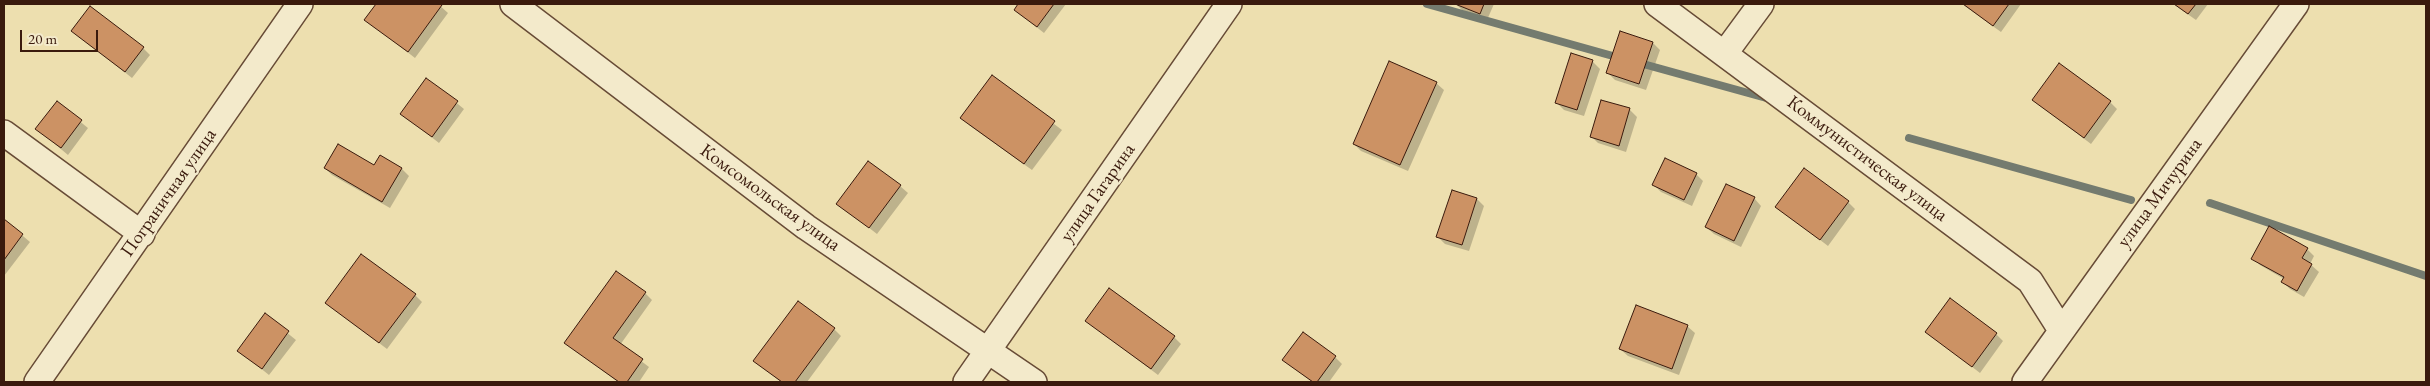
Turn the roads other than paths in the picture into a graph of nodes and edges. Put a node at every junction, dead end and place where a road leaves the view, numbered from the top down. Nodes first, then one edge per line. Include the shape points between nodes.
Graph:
1 (300, 4) edge
2 (513, 4) edge
3 (1229, 4) edge
4 (1657, 4) edge
5 (1761, 4) edge
6 (2296, 4) edge
7 (1725, 53) junction
8 (4, 133) edge
9 (142, 234) junction
10 (2061, 330) junction
11 (990, 350) junction
12 (37, 382) edge
13 (966, 382) edge
14 (1034, 382) edge
15 (2025, 382) edge

1 - 9 street, Пограничная улица
2 - 11 street, Комсомольская улица via 806,227
3 - 11 street, улица Гагарина
4 - 7 street, Коммунистическая улица
5 - 7 street
6 - 10 street, улица Мичурина
7 - 10 street, Коммунистическая улица via 2030,281
8 - 9 street
9 - 12 street, Пограничная улица
10 - 15 street, улица Мичурина
11 - 13 street, улица Гагарина
11 - 14 street, Комсомольская улица

